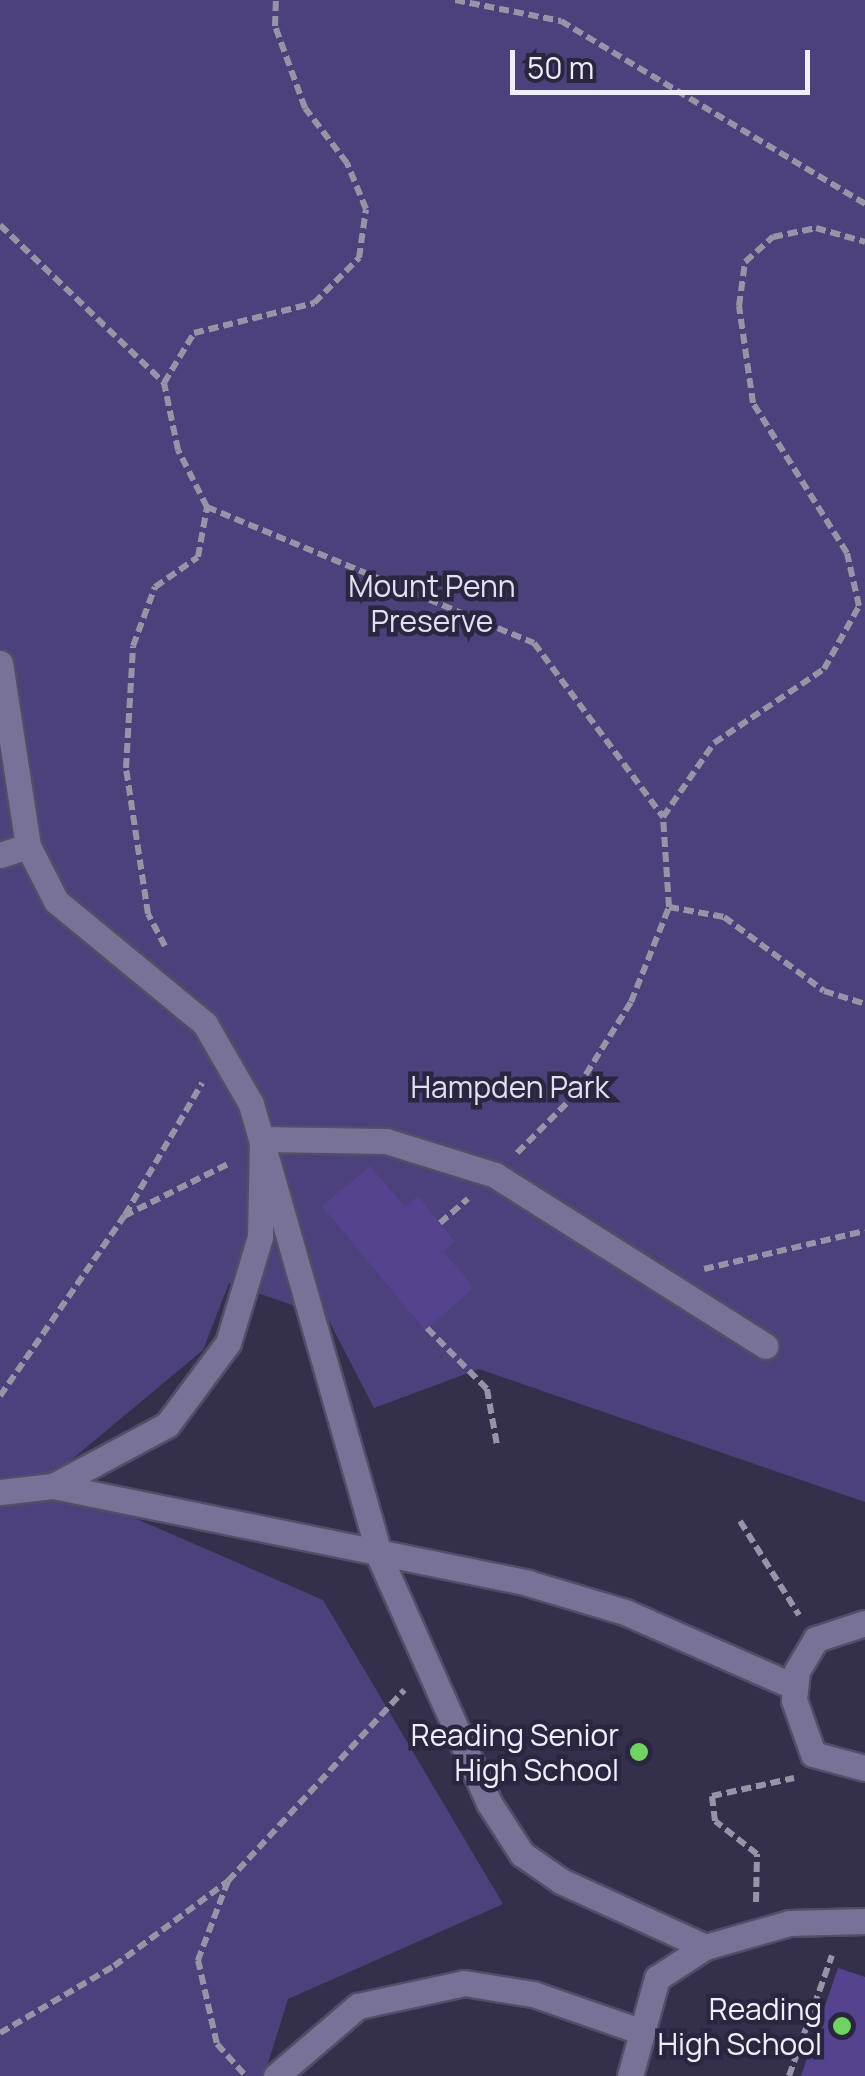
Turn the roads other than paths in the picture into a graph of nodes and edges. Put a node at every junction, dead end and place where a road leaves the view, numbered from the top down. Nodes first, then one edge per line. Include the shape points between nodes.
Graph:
1 (0, 663) edge
2 (28, 846) junction
3 (0, 855) edge
4 (261, 1146) junction
5 (766, 1346) dead end
6 (52, 1486) junction
7 (0, 1492) edge
8 (380, 1558) junction
9 (865, 1623) edge
10 (796, 1686) junction
11 (865, 1768) edge
12 (855, 1920) edge
13 (705, 1947) junction
14 (640, 2032) junction
15 (276, 2076) edge
16 (630, 2076) edge

1 - 2 lane
2 - 3 lane
2 - 4 lane via 56,900 204,1024
4 - 5 lane via 404,1144 495,1175
4 - 6 lane via 249,1290 201,1388 166,1425
4 - 8 lane
6 - 7 lane
6 - 8 lane
8 - 10 lane via 528,1583 625,1612
8 - 13 lane via 426,1668 522,1854
9 - 10 lane via 816,1639
10 - 11 lane via 798,1730 813,1754
12 - 13 lane via 789,1923
13 - 14 lane via 658,1978
14 - 15 lane via 534,1994 464,1983 358,2006
14 - 16 lane

